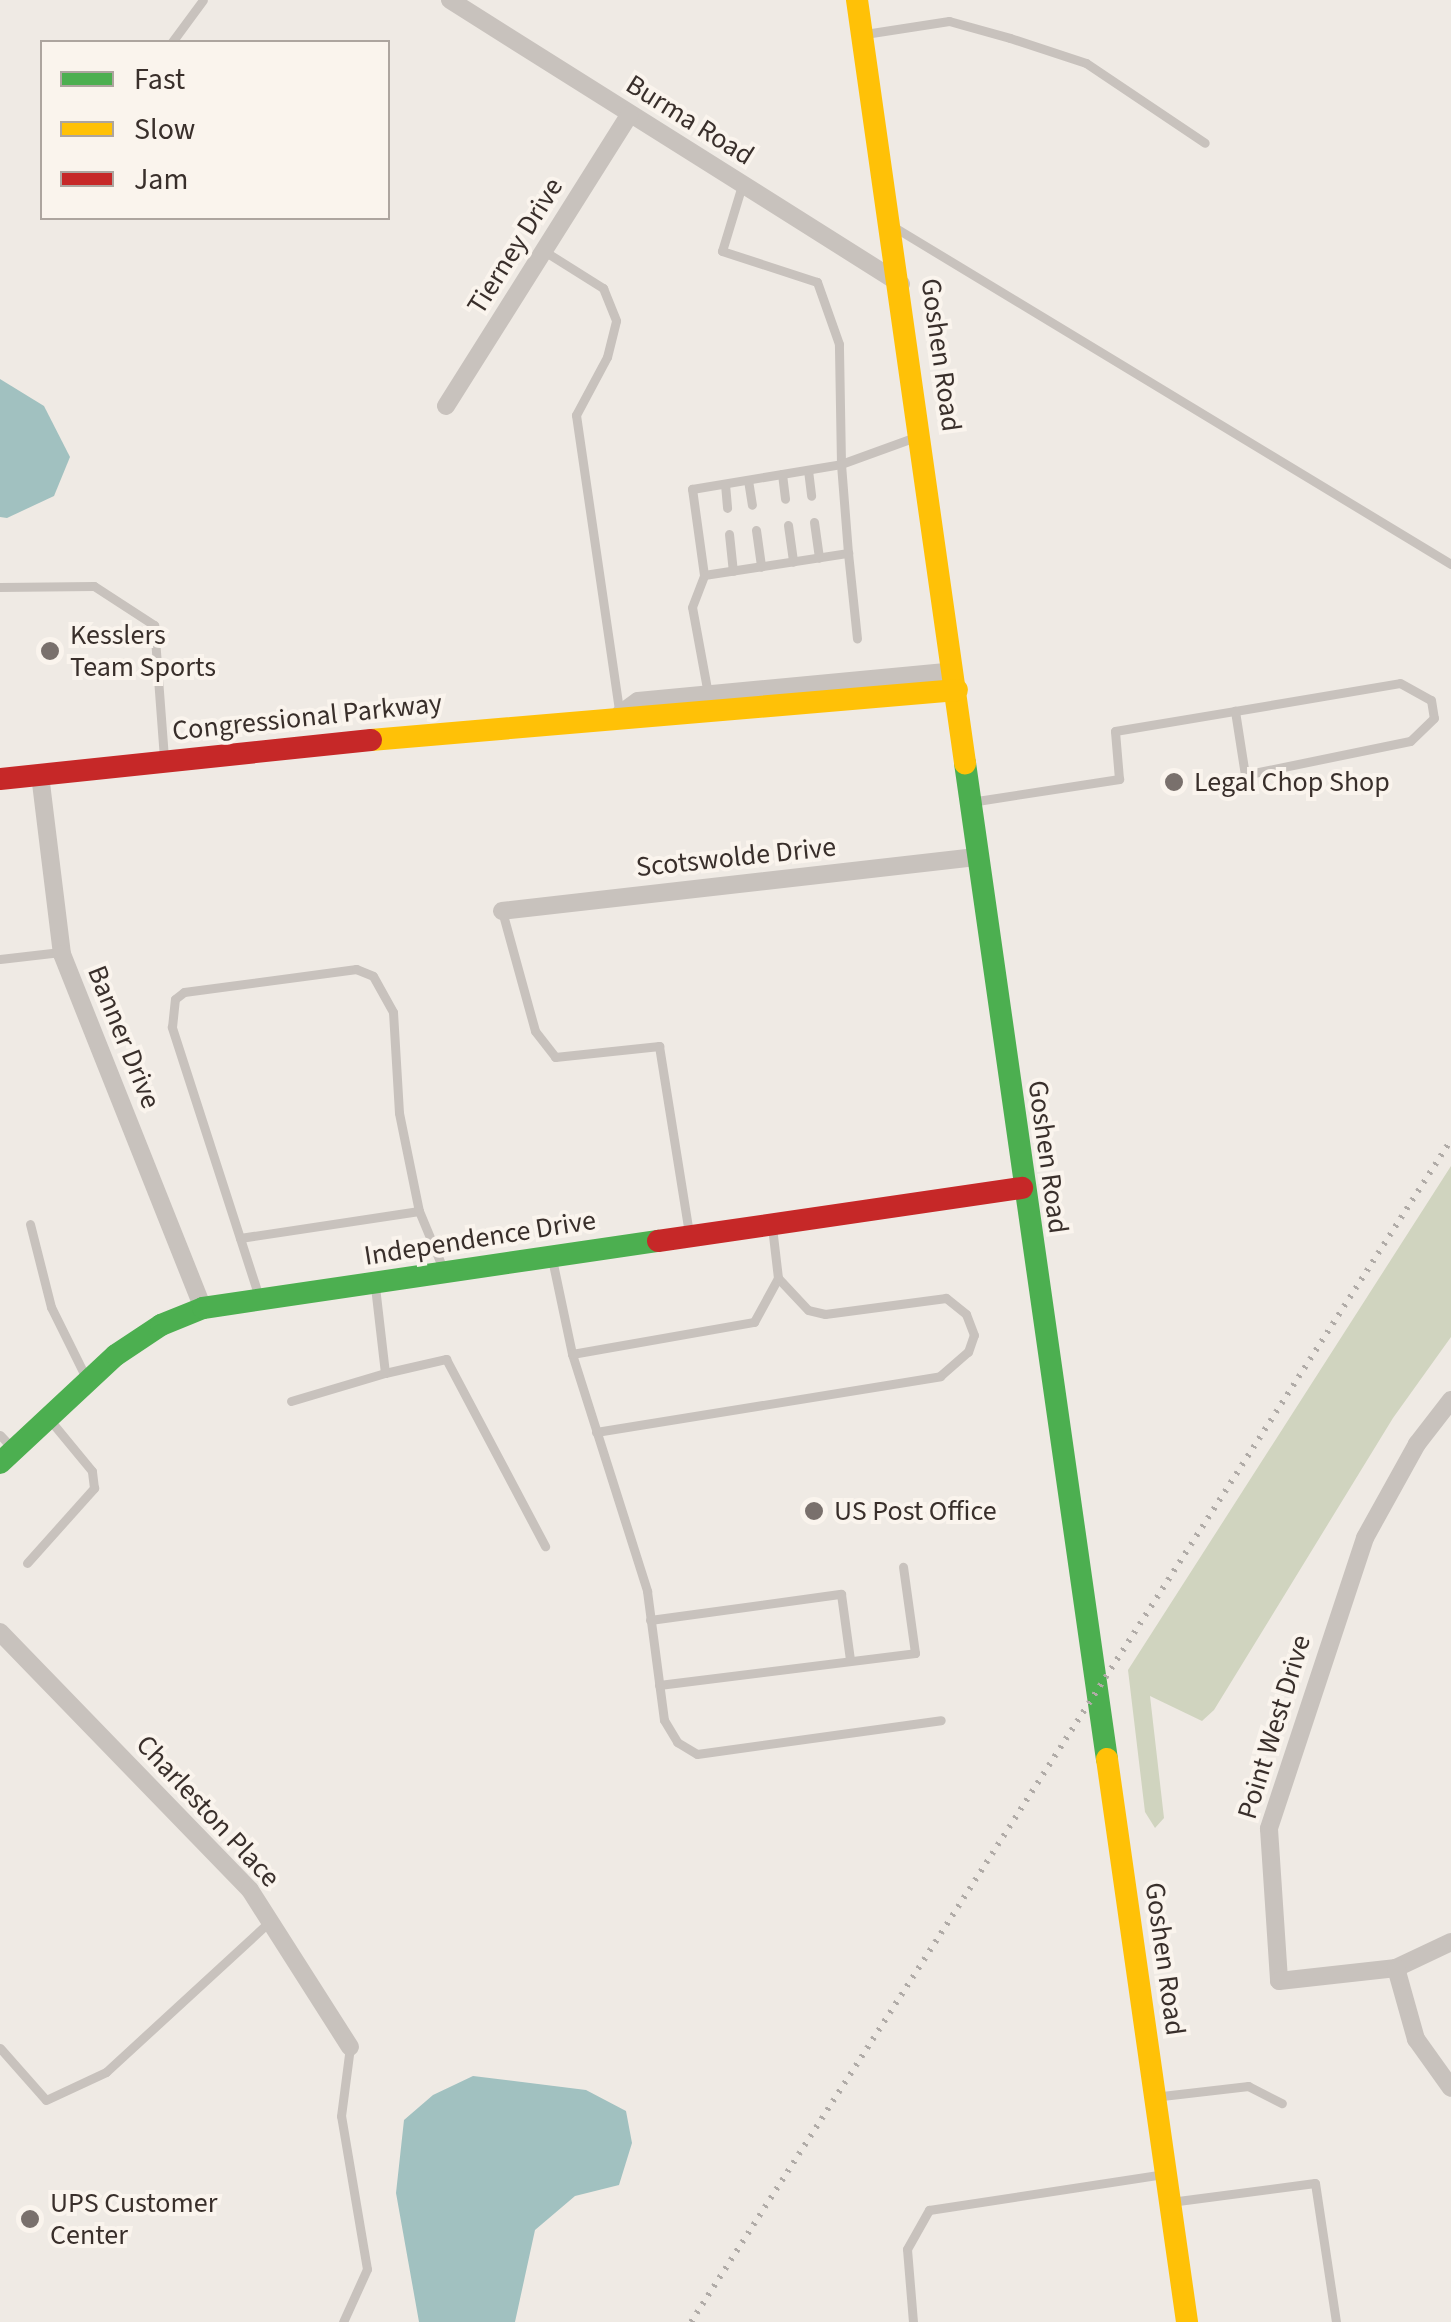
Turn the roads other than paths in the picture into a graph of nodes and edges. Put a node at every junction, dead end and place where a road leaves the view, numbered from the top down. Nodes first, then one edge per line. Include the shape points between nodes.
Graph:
1 (203, 0) edge
2 (450, 0) edge
3 (856, 0) edge
4 (862, 34) junction
5 (173, 40) edge
6 (629, 115) junction
7 (1204, 143) dead end
8 (742, 185) junction
9 (892, 226) junction
10 (544, 251) junction
11 (901, 284) junction
12 (446, 406) dead end
13 (921, 435) junction
14 (841, 464) junction
15 (808, 470) junction
16 (782, 474) junction
17 (748, 480) junction
18 (724, 484) junction
19 (811, 496) dead end
20 (785, 499) dead end
21 (752, 505) dead end
22 (727, 508) dead end
23 (814, 522) dead end
24 (788, 525) dead end
25 (756, 530) dead end
26 (730, 534) dead end
27 (848, 553) junction
28 (819, 558) junction
29 (792, 562) junction
30 (1451, 564) edge
31 (762, 567) junction
32 (733, 571) junction
33 (704, 574) junction
34 (0, 587) edge
35 (857, 640) dead end
36 (956, 680) junction
37 (709, 702) junction
38 (1235, 711) junction
39 (620, 714) junction
40 (164, 762) junction
41 (40, 775) junction
42 (0, 779) edge
43 (969, 802) junction
44 (976, 857) junction
45 (502, 911) joint
46 (61, 952) junction
47 (0, 959) edge
48 (1022, 1188) junction
49 (419, 1211) junction
50 (30, 1224) dead end
51 (772, 1224) junction
52 (690, 1236) junction
53 (240, 1238) junction
54 (551, 1257) junction
55 (444, 1272) junction
56 (778, 1278) junction
57 (375, 1284) junction
58 (260, 1300) junction
59 (203, 1308) junction
60 (572, 1354) junction
61 (385, 1373) junction
62 (88, 1380) junction
63 (292, 1401) dead end
64 (1449, 1408) edge
65 (48, 1418) junction
66 (596, 1432) junction
67 (5, 1450) edge
68 (544, 1546) dead end
69 (28, 1562) dead end
70 (903, 1567) dead end
71 (650, 1620) junction
72 (0, 1632) edge
73 (850, 1660) junction
74 (659, 1685) junction
75 (941, 1720) dead end
76 (270, 1921) junction
77 (1451, 1942) edge
78 (1396, 1968) junction
79 (350, 2047) joint
80 (0, 2048) edge
81 (1451, 2088) edge
82 (1154, 2096) junction
83 (1282, 2102) dead end
84 (1166, 2174) junction
85 (1170, 2202) junction
86 (343, 2322) edge
87 (913, 2322) edge
88 (1187, 2322) edge
89 (1336, 2322) edge

1 - 5 lane
2 - 6 street, Burma Road
3 - 4 main road, Goshen Road
4 - 7 lane via 950,21 1010,38 1086,63
4 - 9 main road, Goshen Road
6 - 8 street, Burma Road
6 - 10 street, Tierney Drive
8 - 11 street, Burma Road
8 - 14 lane via 722,251 816,282 839,344
9 - 11 main road, Goshen Road
9 - 30 lane via 956,258
10 - 12 street, Tierney Drive
10 - 39 lane via 603,288 616,320 607,357 576,416
11 - 13 main road, Goshen Road
13 - 14 lane
13 - 36 main road, Goshen Road
14 - 15 lane
14 - 27 lane
15 - 16 lane
15 - 19 lane
16 - 17 lane
16 - 20 lane
17 - 18 lane
17 - 21 lane
18 - 22 lane
18 - 33 lane via 692,489
23 - 28 lane
24 - 29 lane
25 - 31 lane
26 - 32 lane
27 - 28 lane
27 - 35 lane
28 - 29 lane
29 - 31 lane
31 - 32 lane
32 - 33 lane
33 - 37 lane via 692,608
34 - 40 lane via 94,586 154,624
36 - 37 main road, Congressional Parkway
36 - 43 main road, Goshen Road
37 - 39 main road, Congressional Parkway via 640,719
38 - 38 lane via 1400,683 1431,700 1434,718 1410,741 1245,775
38 - 43 lane via 1115,731 1119,779
39 - 40 main road, Congressional Parkway
40 - 41 main road, Congressional Parkway
41 - 42 main road, Congressional Parkway
41 - 46 street, Banner Drive
43 - 44 main road, Goshen Road
44 - 45 street, Scotswolde Drive
44 - 48 main road, Goshen Road
45 - 52 lane via 535,1031 555,1057 659,1046
46 - 47 lane
46 - 59 street, Banner Drive
48 - 51 main road, Independence Drive
48 - 82 main road, Goshen Road
49 - 53 lane
49 - 53 lane via 399,1113 393,1012 373,976 356,969 184,992 175,999 172,1027
49 - 55 lane
50 - 62 lane via 52,1308
51 - 52 main road, Independence Drive
51 - 56 lane
52 - 54 main road, Independence Drive
53 - 58 lane
54 - 55 main road, Independence Drive
54 - 60 lane
55 - 57 main road, Independence Drive
56 - 60 lane via 754,1322
56 - 66 lane via 808,1310 825,1314 946,1298 966,1314 974,1335 968,1352 940,1376
57 - 58 main road, Independence Drive
57 - 61 lane
58 - 59 main road, Independence Drive
59 - 62 main road, Independence Drive via 161,1325
60 - 66 lane
61 - 63 lane
61 - 68 lane via 446,1359
62 - 65 main road, Independence Drive
64 - 78 street, Point West Drive via 1365,1538 1268,1828 1279,1981
65 - 67 main road, Independence Drive
65 - 69 lane via 92,1471 94,1488
66 - 71 lane
70 - 73 lane via 915,1653
71 - 73 lane via 841,1594
71 - 74 lane
72 - 76 street, Charleston Place via 250,1890
73 - 74 lane
74 - 75 lane via 664,1720 677,1742 697,1754
76 - 79 street, Charleston Place
76 - 80 lane via 106,2072 46,2100
77 - 78 street, Point West Drive
78 - 81 street via 1416,2039
79 - 86 lane via 341,2116 367,2269
82 - 83 lane via 1248,2086
82 - 84 main road, Goshen Road
84 - 85 main road, Goshen Road
84 - 87 lane via 929,2210 907,2249
85 - 88 main road, Goshen Road
85 - 89 lane via 1315,2183

